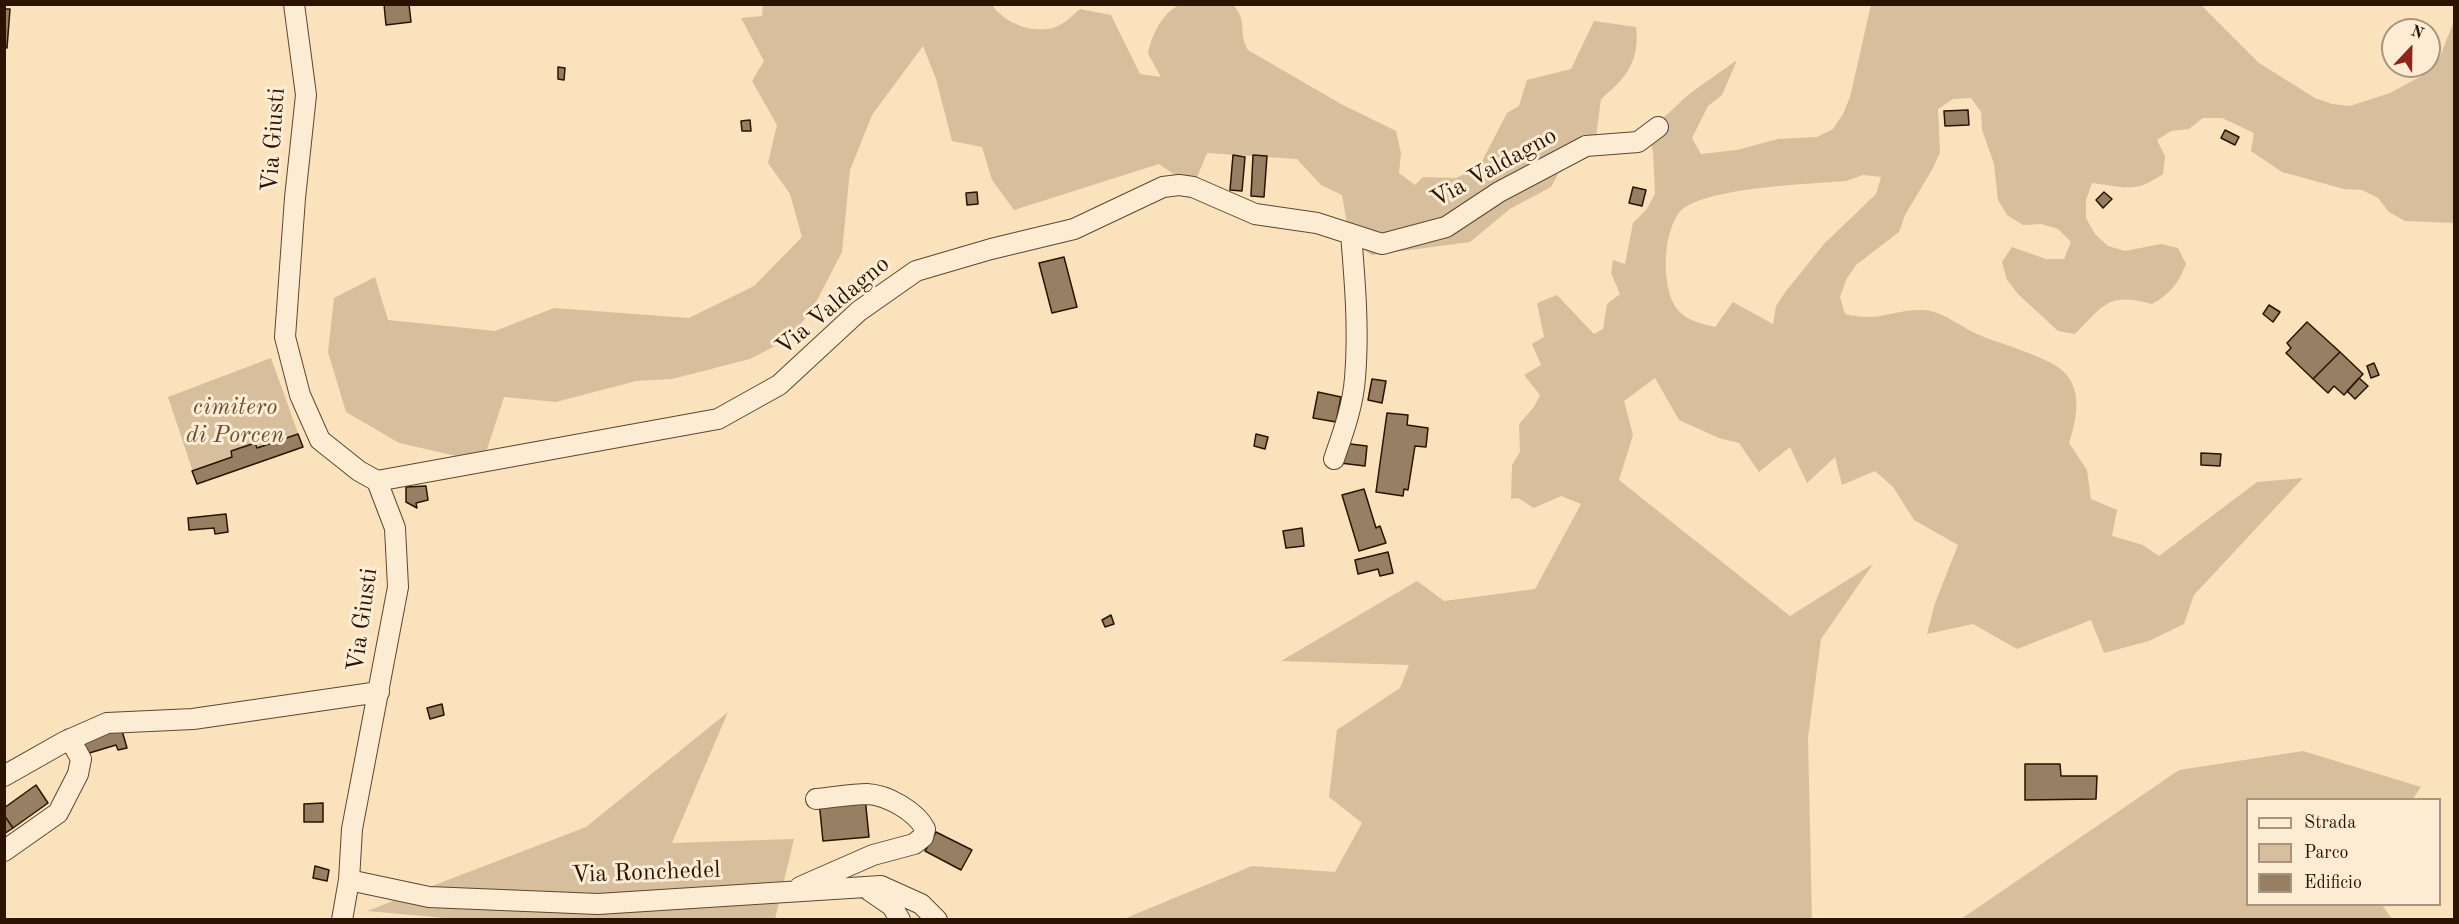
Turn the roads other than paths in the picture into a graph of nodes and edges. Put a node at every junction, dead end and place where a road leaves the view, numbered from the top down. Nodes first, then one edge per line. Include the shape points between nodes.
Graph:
1 (294, 4) edge
2 (1658, 127) dead end
3 (1351, 234) junction
4 (1334, 459) dead end
5 (377, 481) junction
6 (379, 692) junction
7 (69, 739) junction
8 (4, 776) edge
9 (816, 799) dead end
10 (4, 851) edge
11 (349, 880) junction
12 (866, 887) junction
13 (789, 892) junction
14 (342, 920) edge
15 (900, 920) edge
16 (938, 920) edge

1 - 5 street, Via Giusti via 306,95 285,337 300,394 320,440
2 - 3 street, Via Valdagno via 1638,142 1586,146 1499,192 1446,227 1382,244
3 - 4 street via 1357,338 1355,380
3 - 5 street, Via Valdagno via 1317,223 1255,214 1193,187 1163,187 1074,229 916,271 859,311 779,385 718,419
5 - 6 street, Via Giusti via 395,528 398,587
6 - 7 street via 193,719 107,723
6 - 11 street, Via Giusti via 352,830
7 - 8 street
7 - 10 street via 81,759 78,774 58,813
9 - 13 street via 868,794 904,808 920,818 925,829 914,844 873,855
11 - 13 street, Via Ronchedel via 429,897 598,904
11 - 14 street, Via Giusti
12 - 13 street, Via Ronchedel
12 - 15 street via 892,906
12 - 16 street, Via Ronchedel via 881,886 921,904

